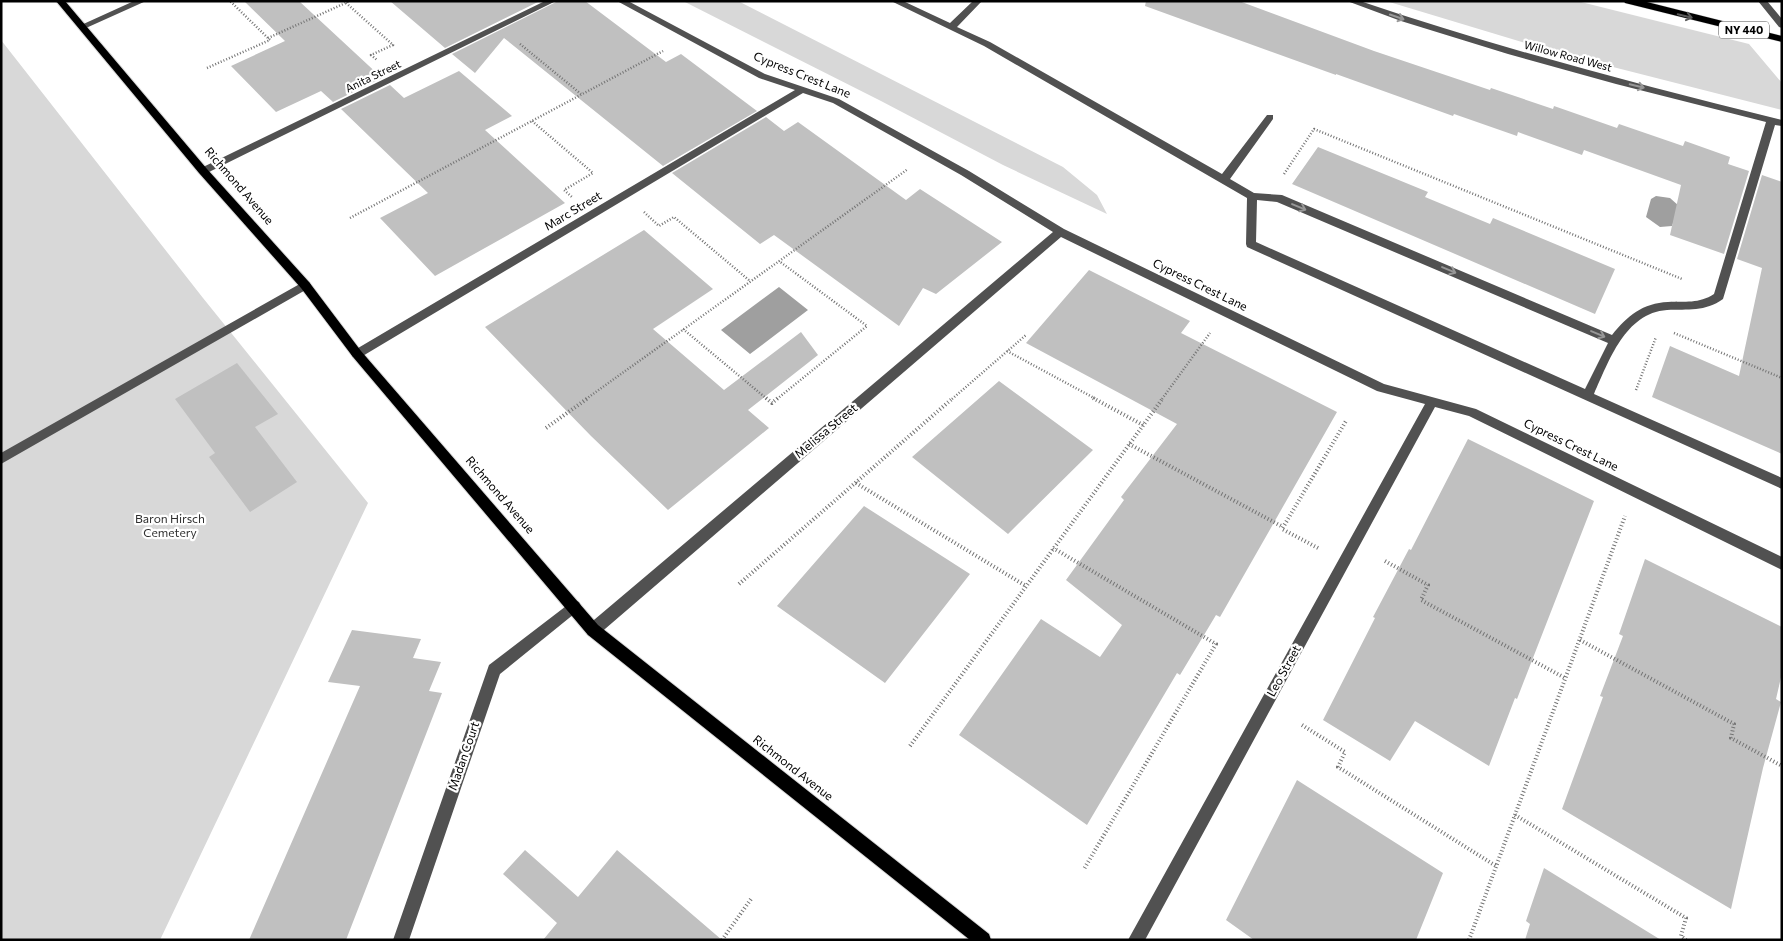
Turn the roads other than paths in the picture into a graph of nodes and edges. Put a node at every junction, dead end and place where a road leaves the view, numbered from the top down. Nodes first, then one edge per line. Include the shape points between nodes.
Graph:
1 (60, 1) edge
2 (142, 1) edge
3 (552, 1) edge
4 (621, 1) edge
5 (895, 1) edge
6 (978, 1) edge
7 (1351, 1) edge
8 (1629, 1) edge
9 (1762, 1) edge
10 (1782, 25) edge
11 (83, 26) junction
12 (952, 27) junction
13 (1782, 39) edge
14 (802, 90) junction
15 (1270, 117) dead end
16 (1777, 122) edge
17 (203, 171) junction
18 (1225, 178) junction
19 (1252, 196) junction
20 (1060, 232) junction
21 (305, 285) junction
22 (1615, 341) junction
23 (358, 354) junction
24 (1587, 397) junction
25 (1432, 402) junction
26 (1, 459) edge
27 (1782, 484) edge
28 (1782, 564) edge
29 (574, 606) junction
30 (592, 630) junction
31 (400, 940) edge
32 (983, 940) edge
33 (1136, 940) edge

1 - 11 main road, Richmond Avenue
2 - 11 street
3 - 17 street, Anita Street
4 - 14 street, Cypress Crest Lane via 762,76
5 - 12 street
6 - 12 street
7 -> 16 street, Willow Road West via 1516,54
8 -> 13 highway, NY 440
9 - 10 street
11 - 17 main road, Richmond Avenue
12 - 18 street
14 - 20 street, Cypress Crest Lane via 836,101 965,173
14 - 23 street, Marc Street
15 - 18 street
16 - 22 street via 1719,296 1698,306 1663,306 1645,311 1620,332
17 - 21 main road, Richmond Avenue
18 - 19 street
19 -> 22 street via 1278,198
19 - 24 street via 1251,244
20 - 25 street, Cypress Crest Lane via 1381,388
20 - 30 street, Melissa Street
21 - 23 main road, Richmond Avenue
21 - 26 street
22 - 24 street
23 - 29 main road, Richmond Avenue
24 - 27 street
25 - 28 street, Cypress Crest Lane via 1472,412
25 - 33 street, Leo Street
29 - 30 main road, Richmond Avenue
29 - 31 street, Madan Court via 494,670
30 - 32 main road, Richmond Avenue

